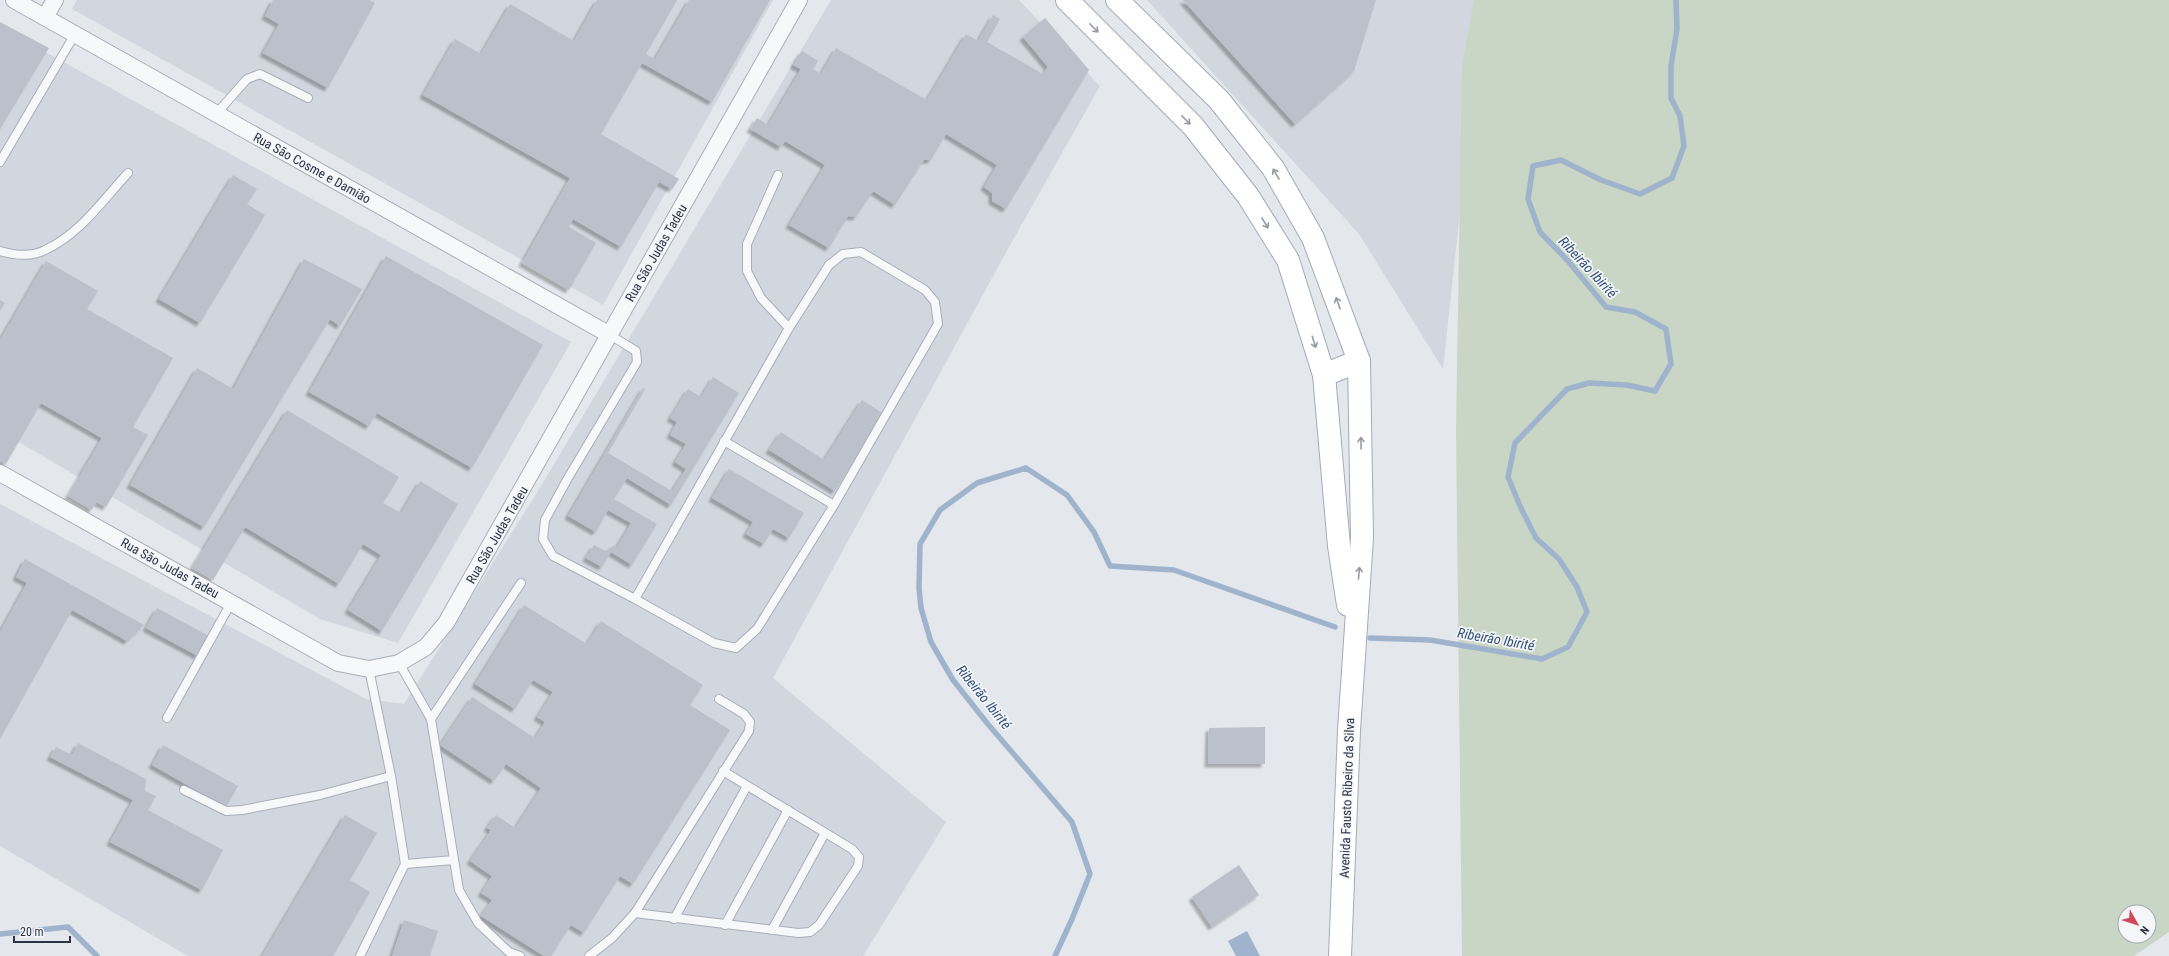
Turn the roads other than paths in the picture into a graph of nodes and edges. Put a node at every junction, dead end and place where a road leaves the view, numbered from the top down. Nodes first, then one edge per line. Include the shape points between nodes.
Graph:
1 (14, 0) edge
2 (55, 0) edge
3 (800, 0) edge
4 (1067, 0) edge
5 (1117, 0) edge
6 (45, 17) junction
7 (75, 34) junction
8 (308, 98) dead end
9 (216, 114) junction
10 (0, 162) edge
11 (128, 173) dead end
12 (778, 174) dead end
13 (0, 251) edge
14 (789, 328) junction
15 (610, 335) junction
16 (1359, 361) junction
17 (1324, 375) junction
18 (724, 441) junction
19 (0, 473) edge
20 (834, 505) junction
21 (521, 583) dead end
22 (635, 599) junction
23 (231, 603) junction
24 (1354, 640) junction
25 (399, 663) junction
26 (369, 668) junction
27 (719, 699) dead end
28 (167, 718) dead end
29 (431, 719) junction
30 (723, 771) junction
31 (391, 776) junction
32 (748, 786) junction
33 (184, 790) dead end
34 (788, 810) junction
35 (825, 833) junction
36 (454, 860) junction
37 (405, 864) junction
38 (635, 913) junction
39 (674, 919) junction
40 (725, 925) junction
41 (772, 930) junction
42 (360, 956) edge
43 (520, 956) edge
44 (589, 956) edge
45 (1340, 956) edge

1 - 6 street, Rua São Cosme e Damião
2 - 6 street
3 - 15 street, Rua São Judas Tadeu
4 -> 17 main road via 1192,126 1248,196 1288,260
16 -> 5 main road via 1313,238 1273,168 1218,100
6 - 7 street, Rua São Cosme e Damião
7 - 9 street, Rua São Cosme e Damião
7 - 10 lane
8 - 9 lane via 260,74 247,79
9 - 15 street, Rua São Cosme e Damião
11 - 13 lane via 71,234 44,251 16,255
12 - 14 lane via 747,244 747,271 761,298
14 - 18 lane
14 - 20 lane via 828,264 843,254 860,252 925,290 935,302 938,324
15 - 22 lane via 636,351 637,362 544,520 543,539 553,556
15 - 25 street, Rua São Judas Tadeu via 446,623 426,647
16 - 17 main road
24 -> 16 main road via 1362,538
17 - 24 main road via 1339,546
18 - 20 lane
18 - 22 lane
19 - 23 street, Rua São Judas Tadeu
20 - 22 lane via 757,629 736,648 714,643
21 - 29 lane
23 - 26 street, Rua São Judas Tadeu via 338,663
23 - 28 lane
24 - 45 main road, Avenida Fausto Ribeiro da Silva
25 - 26 street, Rua São Judas Tadeu
25 - 29 lane
26 - 31 lane
27 - 30 lane via 744,714 750,722 749,731
29 - 36 lane
30 - 32 lane
30 - 38 lane
31 - 33 lane via 320,795 242,810 226,811
31 - 37 lane
32 - 34 lane
32 - 39 lane
34 - 35 lane
34 - 40 lane
35 - 41 lane
35 - 41 lane via 852,849 859,857 858,866 819,925 810,932
36 - 37 lane
36 - 43 lane via 459,890 478,923 509,952
37 - 42 lane
38 - 39 lane
38 - 44 lane via 612,938
39 - 40 lane
40 - 41 lane

